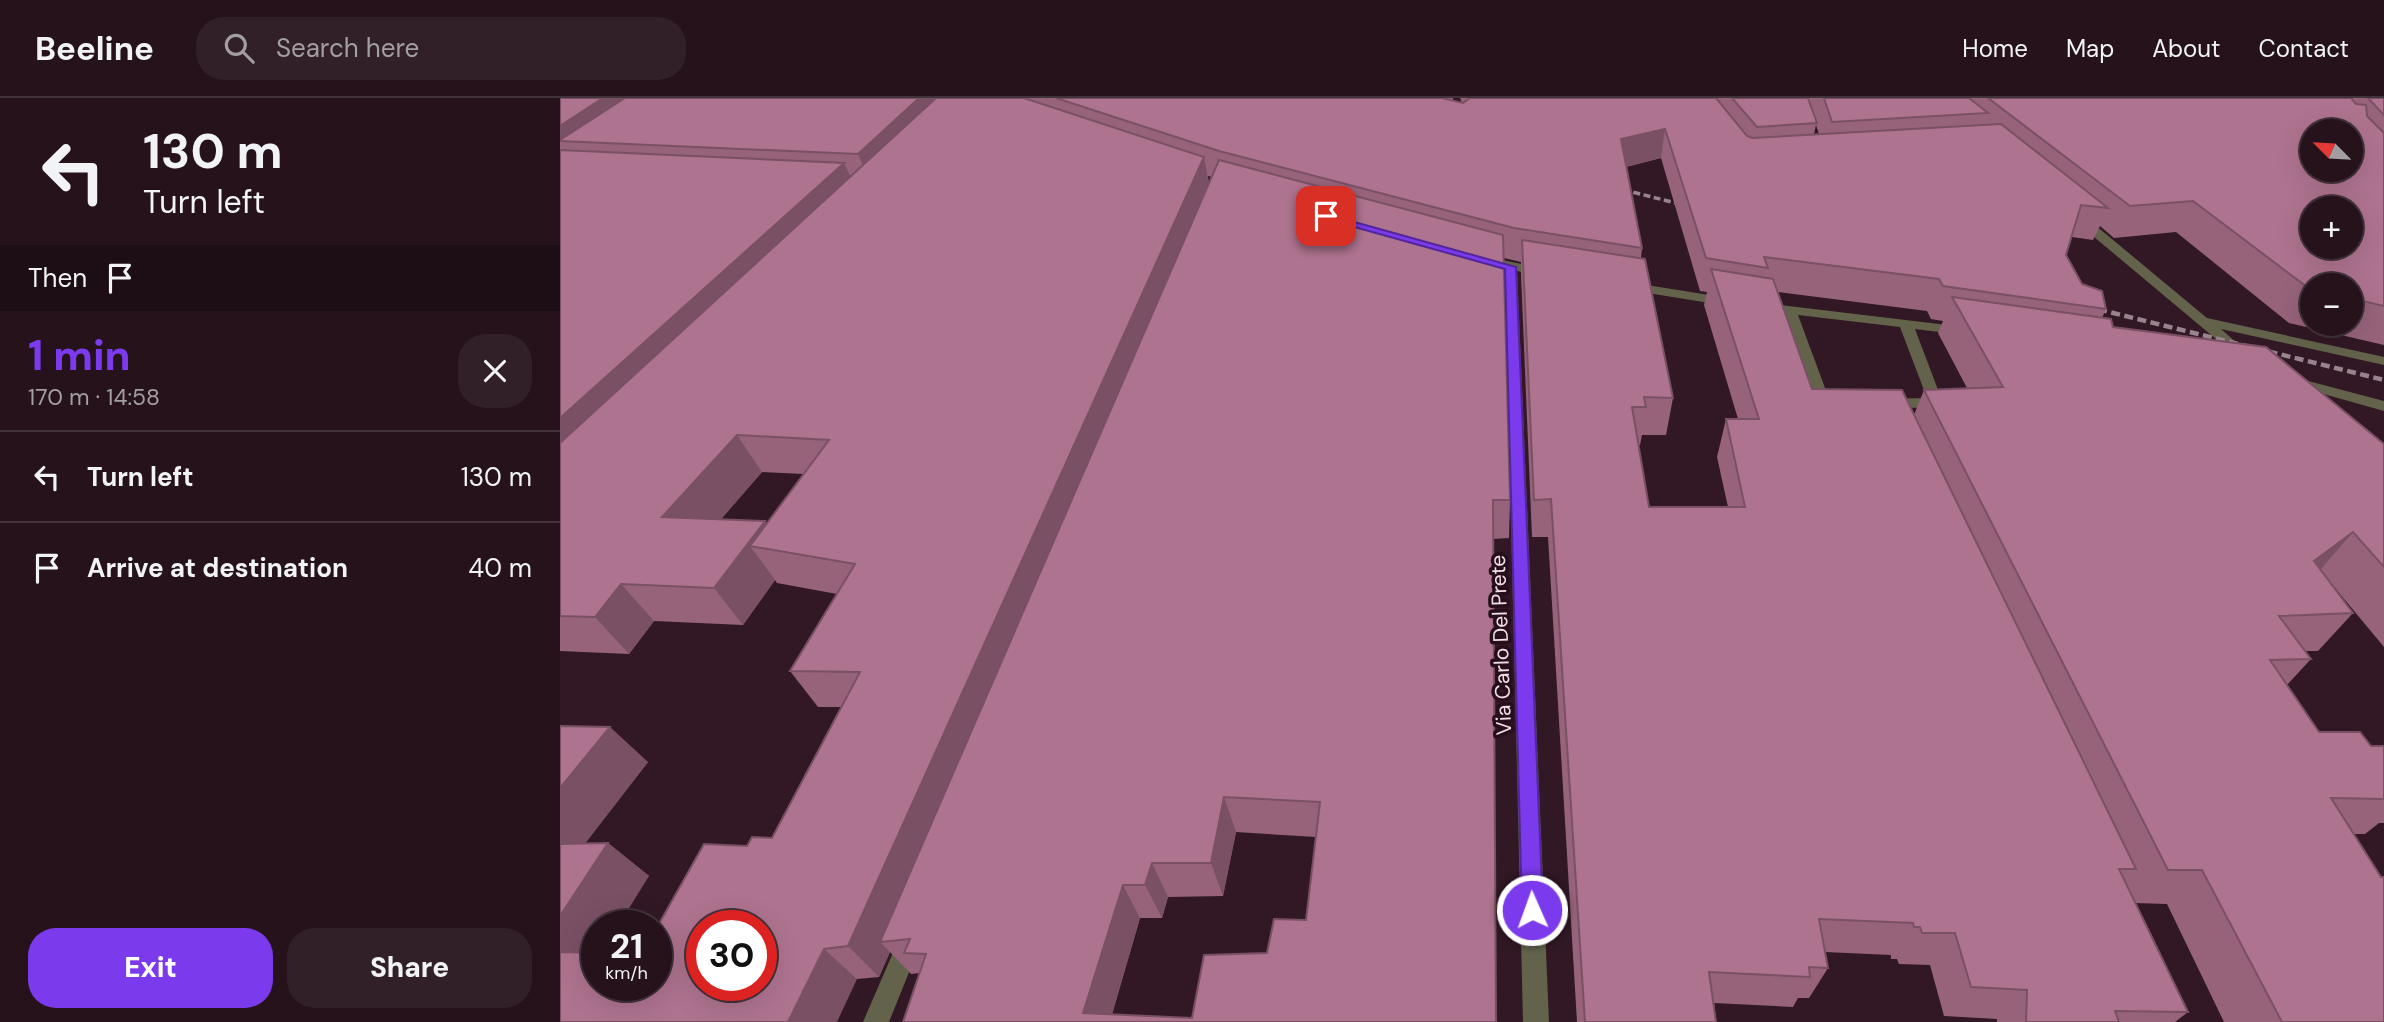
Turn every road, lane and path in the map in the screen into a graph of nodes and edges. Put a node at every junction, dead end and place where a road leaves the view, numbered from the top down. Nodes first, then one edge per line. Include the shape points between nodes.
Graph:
1 (2067, 209) edge
2 (1471, 256) edge
3 (1511, 267) junction
4 (1564, 276) edge
5 (1617, 284) edge
6 (1790, 312) junction
7 (2203, 321) junction
8 (1905, 322) junction
9 (1972, 332) edge
10 (2384, 361) edge
11 (2258, 366) edge
12 (1848, 401) edge
13 (2299, 401) edge
14 (2384, 406) edge
15 (1898, 427) edge
16 (918, 919) edge
17 (876, 1022) edge
18 (1536, 1022) edge

1 - 7 street
2 - 3 street
3 - 4 street
3 - 18 street, Via Carlo Del Prete
5 - 6 street
6 - 8 street
6 - 12 street via 1822,400
7 - 10 street
7 - 11 street
8 - 9 street
8 - 15 street via 1936,403 1880,402
13 - 14 street via 2279,381
16 - 17 street

